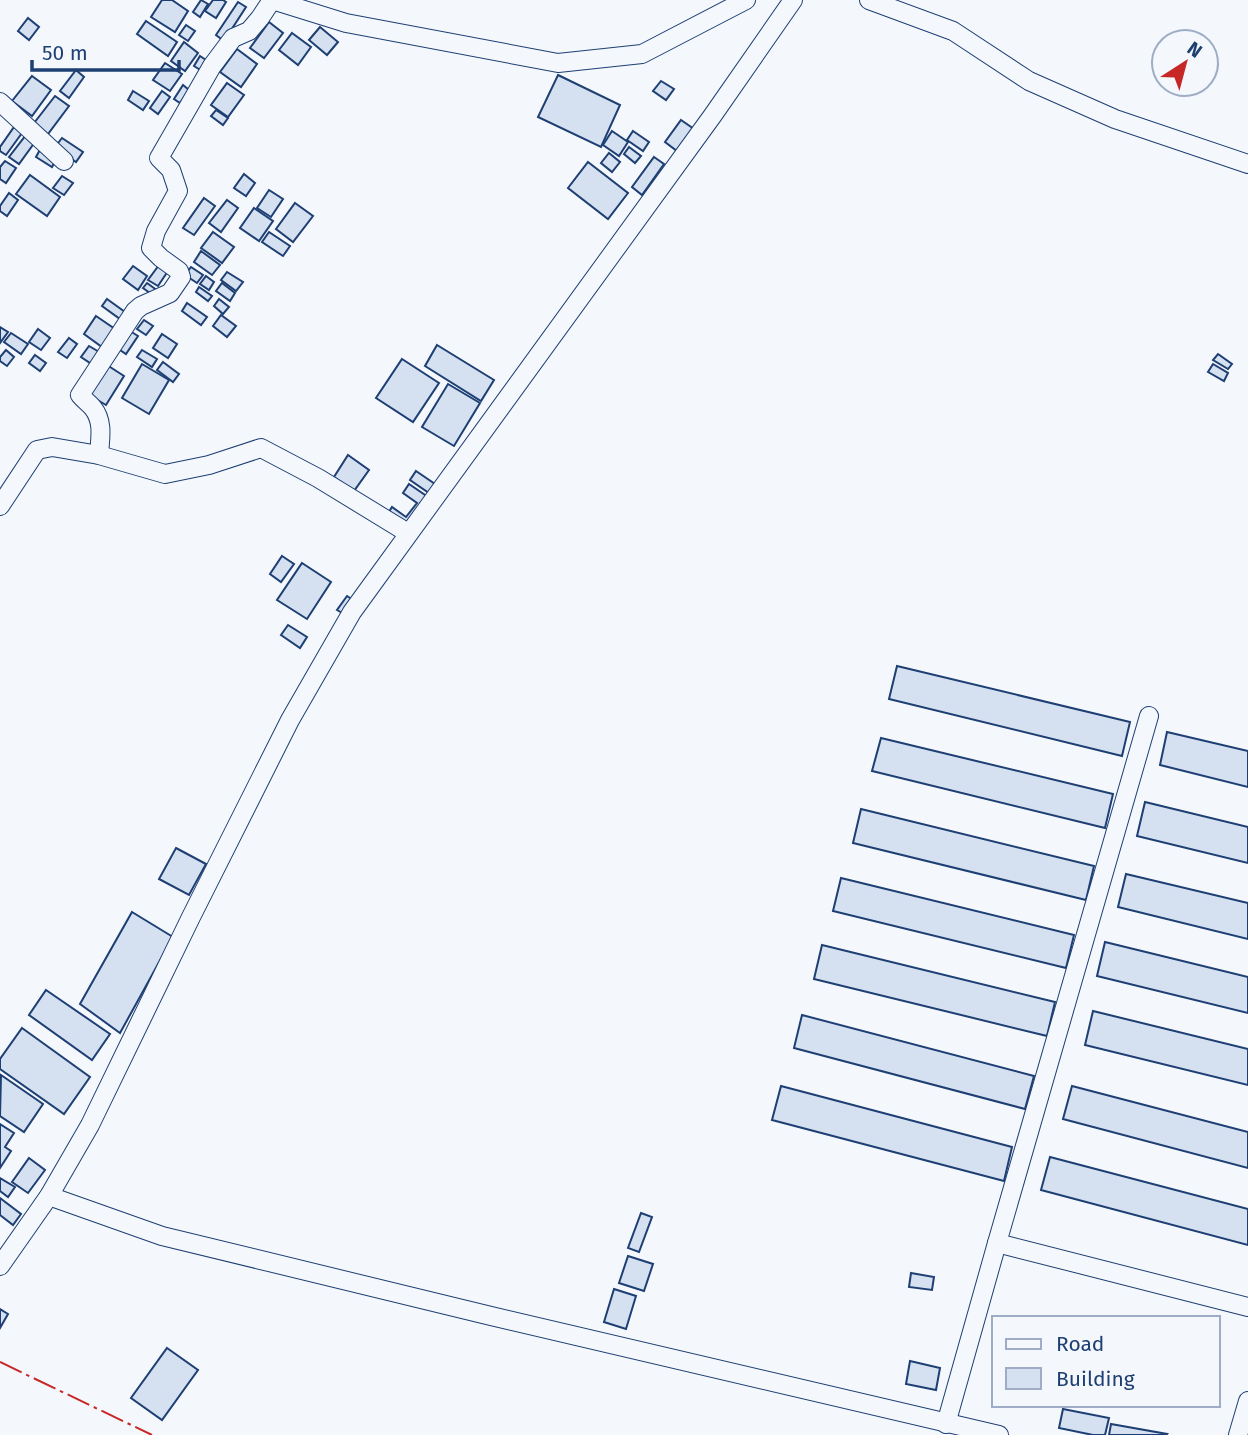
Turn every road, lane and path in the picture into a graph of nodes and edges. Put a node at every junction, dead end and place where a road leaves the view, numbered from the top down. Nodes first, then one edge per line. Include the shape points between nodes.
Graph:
1 (272, 0) edge
2 (746, 0) edge
3 (793, 0) edge
4 (869, 0) edge
5 (0, 102) edge
6 (64, 161) dead end
7 (1248, 164) edge
8 (99, 455) junction
9 (0, 506) edge
10 (408, 533) junction
11 (1149, 716) dead end
12 (49, 1196) junction
13 (997, 1243) junction
14 (0, 1266) edge
15 (1248, 1307) edge
16 (1248, 1401) edge
17 (946, 1424) junction
18 (999, 1435) edge
19 (1238, 1435) edge

1 - 2 street via 346,23 558,63 642,54
1 - 8 street via 249,31 233,38 212,66 159,158 171,170 178,191 151,248 179,271 180,277 170,293 135,311 80,395 99,418
3 - 10 street
4 - 7 street via 953,31 1029,81 1115,119
5 - 6 street
8 - 9 street via 51,447 37,450
8 - 10 street via 165,474 261,448
10 - 12 street via 352,612 290,720 90,1125
11 - 13 street
12 - 14 street
12 - 17 street via 162,1236
13 - 15 street
13 - 17 street
16 - 19 street
17 - 18 street

